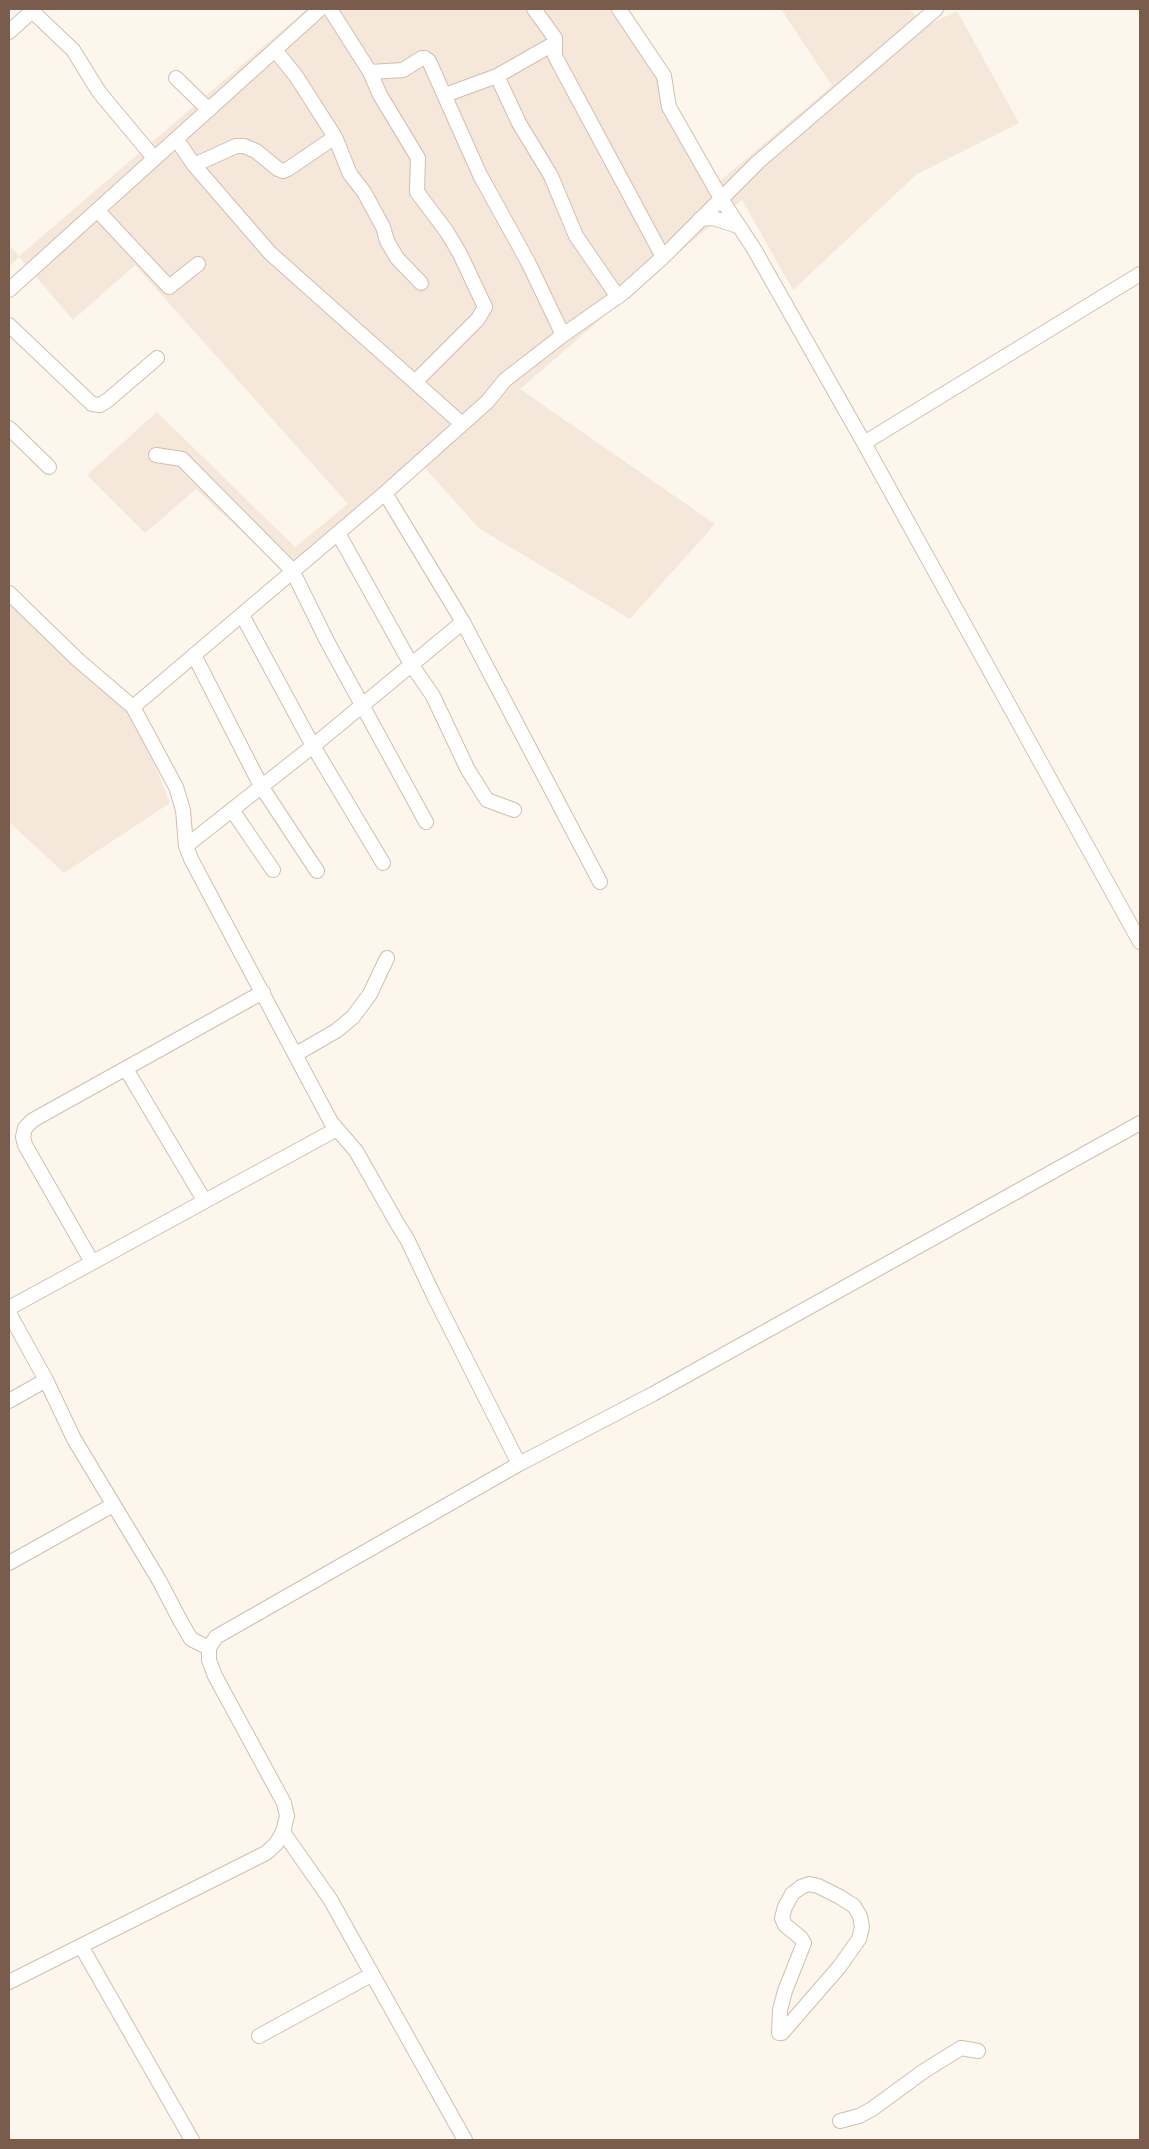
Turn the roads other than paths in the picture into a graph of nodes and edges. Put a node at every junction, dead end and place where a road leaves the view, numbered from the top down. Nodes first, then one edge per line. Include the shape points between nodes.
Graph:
1 (320, 9) edge
2 (330, 9) edge
3 (534, 9) edge
4 (619, 9) edge
5 (936, 9) edge
6 (31, 10) edge
7 (9, 32) edge
8 (555, 42) junction
9 (275, 50) junction
10 (370, 72) junction
11 (497, 76) junction
12 (176, 78) dead end
13 (445, 95) junction
14 (209, 110) junction
15 (335, 137) junction
16 (177, 140) junction
17 (154, 158) junction
18 (194, 165) junction
19 (722, 200) junction
20 (97, 210) junction
21 (700, 219) junction
22 (738, 226) junction
23 (663, 257) junction
24 (198, 264) dead end
25 (1140, 274) edge
26 (421, 283) dead end
27 (9, 290) edge
28 (618, 297) junction
29 (9, 325) edge
30 (563, 335) junction
31 (157, 358) dead end
32 (415, 382) junction
33 (462, 424) junction
34 (9, 428) edge
35 (864, 443) junction
36 (156, 455) dead end
37 (49, 468) dead end
38 (385, 493) junction
39 (338, 533) junction
40 (292, 570) junction
41 (9, 594) edge
42 (242, 614) junction
43 (463, 622) junction
44 (194, 655) junction
45 (411, 664) junction
46 (362, 704) junction
47 (133, 707) junction
48 (313, 746) junction
49 (261, 786) junction
50 (232, 810) junction
51 (514, 810) dead end
52 (426, 822) dead end
53 (186, 846) junction
54 (383, 863) dead end
55 (272, 870) dead end
56 (317, 871) dead end
57 (600, 882) dead end
58 (1140, 942) edge
59 (387, 958) dead end
60 (263, 992) junction
61 (296, 1054) junction
62 (126, 1069) junction
63 (1140, 1123) edge
64 (337, 1129) junction
65 (204, 1200) junction
66 (92, 1262) junction
67 (9, 1308) edge
68 (9, 1313) edge
69 (46, 1380) junction
70 (9, 1401) edge
71 (519, 1464) junction
72 (113, 1505) junction
73 (9, 1563) edge
74 (209, 1648) junction
75 (283, 1832) junction
76 (81, 1946) junction
77 (371, 1975) junction
78 (9, 1982) edge
79 (780, 2033) joint
80 (259, 2036) dead end
81 (978, 2050) dead end
82 (840, 2121) dead end
83 (192, 2140) edge
84 (465, 2140) edge

1 - 9 street
2 - 10 street
3 - 8 street
4 - 19 street via 664,76 669,107
5 - 19 street via 758,162
6 - 7 street
6 - 17 street via 73,50 98,92
8 - 11 street
8 - 23 street via 555,56
9 - 14 street
9 - 15 street via 296,76
10 - 13 street via 403,70 425,58
10 - 32 street via 418,158 417,192 460,254 484,307 478,319
11 - 13 street
11 - 28 street via 519,123 551,176 576,236
12 - 14 street
13 - 30 street via 480,175 528,262
14 - 16 street
15 - 18 street via 283,170 244,146 236,146
15 - 26 street via 350,174 364,192 397,258
16 - 17 street
16 - 18 street
17 - 20 street
18 - 32 street via 270,253
19 - 21 street
19 - 22 street
20 - 24 street via 168,287
20 - 27 street
21 - 22 street via 713,218
21 - 23 street
22 - 35 street
23 - 28 street
25 - 35 street
28 - 30 street
29 - 31 street via 92,404 108,400
30 - 33 street via 505,380 487,402
32 - 33 street
33 - 38 street
34 - 37 street
35 - 58 street
36 - 40 street via 182,459
38 - 39 street
38 - 43 street
39 - 40 street
39 - 45 street
40 - 42 street
40 - 46 street
41 - 47 street
42 - 44 street
42 - 48 street
43 - 45 street
43 - 57 street
44 - 47 street
44 - 49 street
45 - 46 street
45 - 51 street via 433,696 468,770 487,800
46 - 48 street
46 - 52 street
47 - 53 street via 176,787 183,810
48 - 49 street
48 - 54 street
49 - 50 street
49 - 56 street
50 - 53 street
50 - 55 street
53 - 60 street
59 - 61 street via 370,994 353,1017
60 - 61 street
60 - 62 street
61 - 64 street
62 - 65 street
62 - 66 street via 33,1120 25,1128 23,1137
63 - 71 street via 654,1394
64 - 65 street
64 - 71 street via 356,1151 407,1239
65 - 66 street
66 - 67 street
68 - 69 street
69 - 70 street
69 - 72 street via 74,1439
71 - 74 street via 227,1630 216,1637
72 - 73 street
72 - 74 street via 191,1639
74 - 75 street via 209,1660 215,1676 284,1803 287,1816
75 - 76 street via 266,1853
75 - 77 street via 330,1899
76 - 78 street
76 - 83 street
77 - 80 street
77 - 84 street
79 - 79 street via 840,1966 859,1939 862,1927 854,1906 818,1886 809,1884 792,1894 782,1918 804,1943 784,1992
81 - 82 street via 961,2048 872,2109

